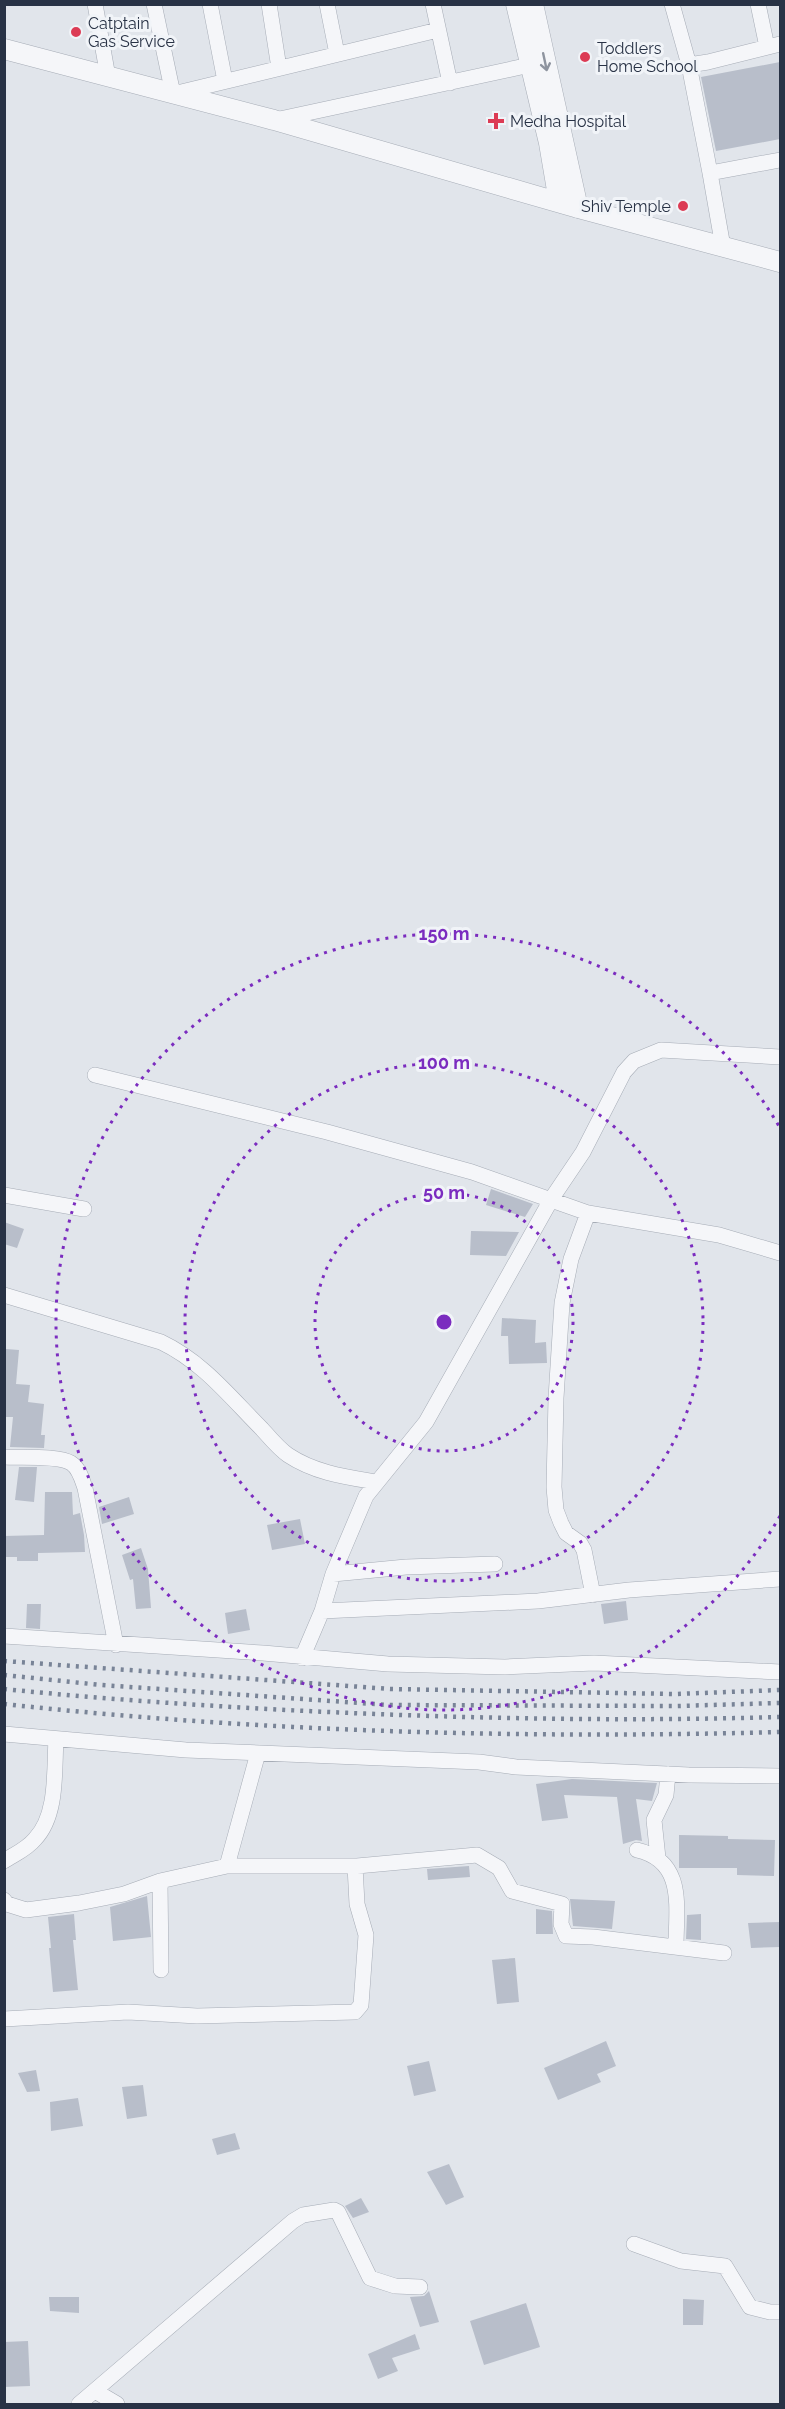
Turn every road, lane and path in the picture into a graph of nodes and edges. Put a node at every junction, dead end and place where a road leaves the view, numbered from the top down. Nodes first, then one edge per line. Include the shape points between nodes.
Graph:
1 (95, 4) edge
2 (154, 4) edge
3 (210, 4) edge
4 (269, 4) edge
5 (327, 4) edge
6 (433, 4) edge
7 (516, 4) edge
8 (532, 4) edge
9 (672, 4) edge
10 (758, 4) edge
11 (438, 30) junction
12 (774, 46) edge
13 (4, 49) edge
14 (337, 54) junction
15 (530, 65) junction
16 (689, 65) junction
17 (279, 68) junction
18 (108, 76) junction
19 (225, 81) junction
20 (450, 83) junction
21 (173, 94) junction
22 (274, 120) junction
23 (780, 160) edge
24 (710, 173) junction
25 (558, 202) junction
26 (578, 208) junction
27 (723, 247) junction
28 (780, 262) edge
29 (780, 1057) edge
30 (95, 1075) dead end
31 (4, 1195) edge
32 (552, 1198) junction
33 (84, 1209) dead end
34 (588, 1213) junction
35 (780, 1253) edge
36 (4, 1295) edge
37 (4, 1457) edge
38 (376, 1482) junction
39 (495, 1564) dead end
40 (333, 1574) junction
41 (780, 1579) edge
42 (593, 1595) junction
43 (322, 1611) junction
44 (4, 1636) edge
45 (116, 1645) junction
46 (302, 1658) junction
47 (780, 1672) edge
48 (4, 1734) edge
49 (56, 1739) junction
50 (258, 1753) junction
51 (668, 1774) junction
52 (780, 1776) edge
53 (637, 1850) dead end
54 (658, 1858) junction
55 (4, 1861) edge
56 (227, 1866) junction
57 (355, 1866) junction
58 (160, 1881) junction
59 (4, 1900) edge
60 (676, 1947) junction
61 (724, 1953) dead end
62 (161, 1970) dead end
63 (4, 2019) edge
64 (634, 2244) dead end
65 (420, 2287) dead end
66 (780, 2312) edge
67 (95, 2391) junction
68 (79, 2404) edge
69 (117, 2404) edge

1 - 18 street
2 - 21 street
3 - 19 street
4 - 17 street
5 - 14 street
6 - 11 street
7 - 15 street
8 -> 26 street
9 - 16 street
10 - 12 street
11 - 14 street
11 - 20 street
12 - 16 street
13 - 18 street
14 - 17 street
15 - 20 street
15 - 25 street
16 - 24 street
17 - 19 street
18 - 21 street
19 - 21 street
20 - 22 street
21 - 22 street
22 - 25 street
23 - 24 street
24 - 27 street
25 - 26 street
26 - 27 street
27 - 28 street
29 - 32 street via 661,1050 634,1061
30 - 32 street via 327,1132
31 - 33 street
32 - 34 street
32 - 38 street via 426,1422
34 - 35 street via 719,1235
34 - 42 street via 571,1259 562,1303 554,1487 561,1523 584,1550
36 - 38 street via 161,1342 183,1353 205,1370 287,1454 335,1475
37 - 45 street via 60,1460 77,1469 85,1488
38 - 40 street via 366,1496
39 - 40 street
40 - 43 street
41 - 42 street
42 - 43 street
43 - 46 street
44 - 45 street
45 - 46 street
46 - 47 street via 494,1666 616,1663
48 - 49 street
49 - 50 street
49 - 55 street via 52,1800 46,1821 37,1838
50 - 51 street
50 - 56 street
51 - 52 street
51 - 54 street via 666,1795 654,1820
53 - 54 street
54 - 60 street via 675,1881
56 - 57 street
56 - 58 street
57 - 60 street via 477,1855 499,1868 512,1891 561,1904 561,1924 566,1936
57 - 63 street via 357,1904 366,1935 362,2005 355,2012 197,2016 128,2012
58 - 59 street via 124,1894 68,1905 26,1910
58 - 62 street
60 - 61 street
64 - 66 street via 681,2261 725,2266 750,2307
65 - 67 street via 395,2286 370,2278 338,2212 303,2215
67 - 68 street
67 - 69 street

